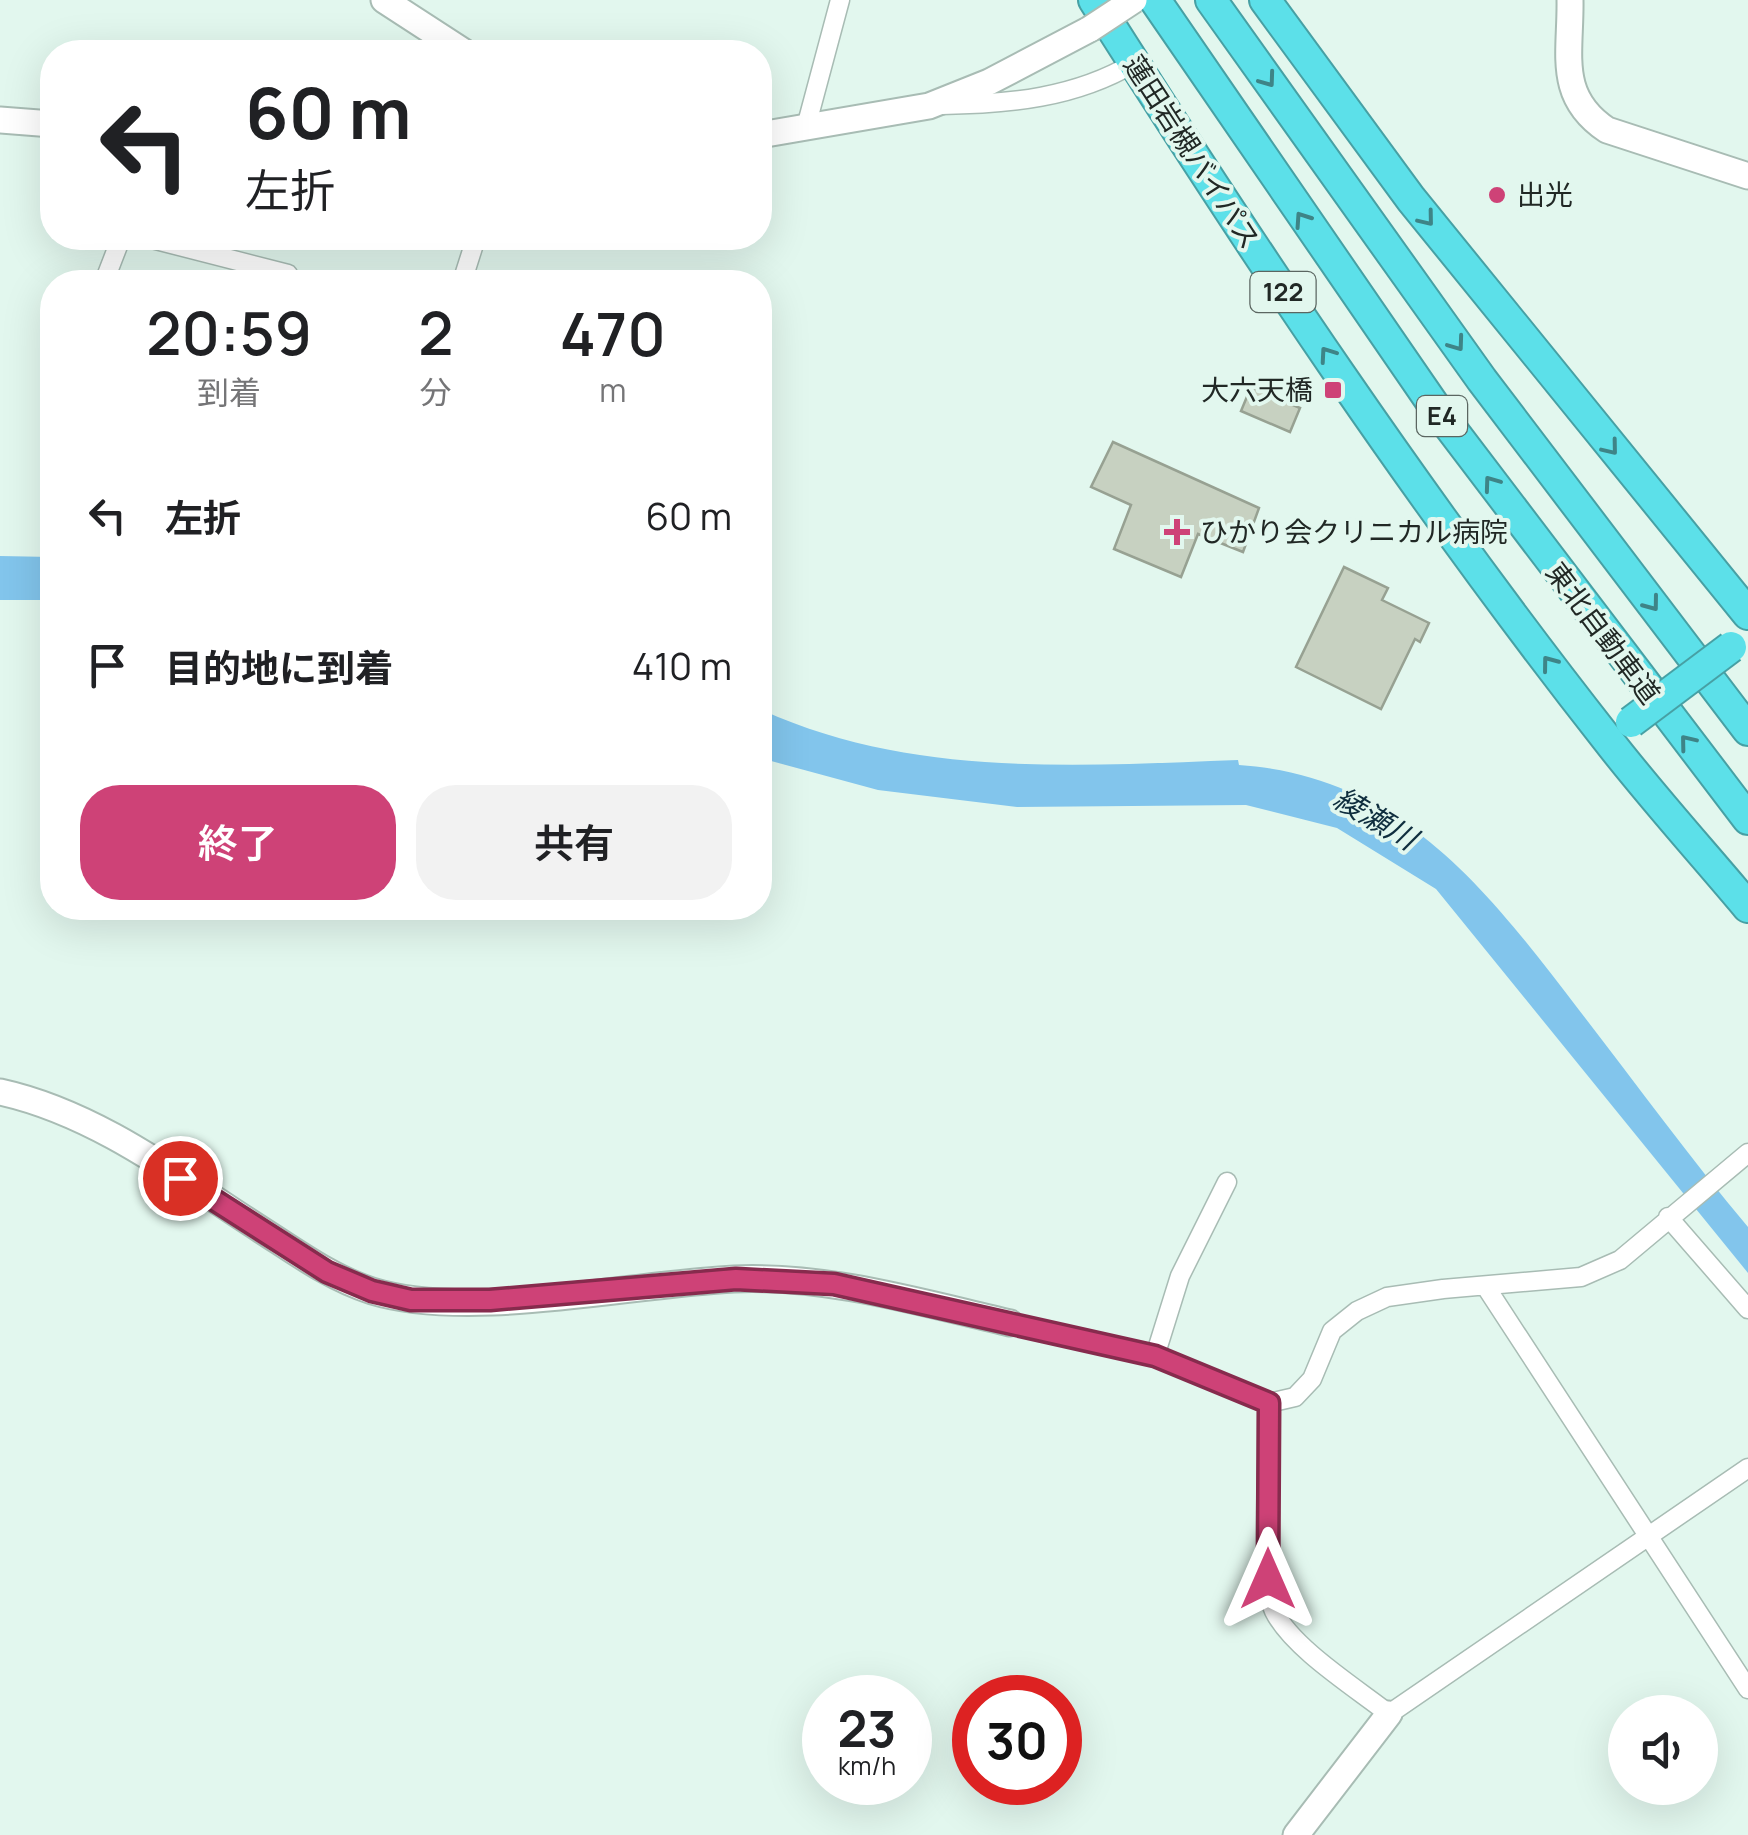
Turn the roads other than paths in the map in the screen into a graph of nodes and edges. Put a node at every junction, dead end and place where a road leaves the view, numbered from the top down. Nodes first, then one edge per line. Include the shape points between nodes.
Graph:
1 (384, 0) edge
2 (840, 0) edge
3 (1134, 0) edge
4 (1155, 0) edge
5 (1212, 0) edge
6 (1265, 0) edge
7 (1570, 0) edge
8 (1092, 14) edge
9 (446, 40) edge
10 (1134, 64) junction
11 (929, 106) junction
12 (0, 120) edge
13 (40, 123) edge
14 (806, 127) junction
15 (772, 133) edge
16 (1748, 176) edge
17 (195, 250) edge
18 (272, 270) edge
19 (1748, 614) edge
20 (1739, 641) edge
21 (1748, 730) edge
22 (1620, 731) junction
23 (1748, 818) edge
24 (1748, 907) edge
25 (0, 1092) edge
26 (1748, 1153) edge
27 (1227, 1182) dead end
28 (1674, 1212) junction
29 (1486, 1287) junction
30 (1748, 1309) edge
31 (1010, 1323) joint
32 (1155, 1356) junction
33 (1269, 1403) junction
34 (1748, 1468) edge
35 (1647, 1536) junction
36 (1748, 1689) edge
37 (1388, 1714) junction
38 (1296, 1835) edge

1 - 9 street
2 - 14 street
3 - 8 street, bridge
23 -> 4 highway, 東北自動車道 / E4 via 1437,410
5 -> 21 highway, 東北自動車道 / E4 via 1482,380
6 -> 19 highway via 1411,199
7 - 16 street via 1569,67 1573,93 1587,115 1607,130
8 - 10 highway, 蓮田岩槻バイパス / 122
8 - 11 street via 989,82
10 - 11 street via 1050,97
22 -> 10 highway, 蓮田岩槻バイパス / 122 via 1484,576 1277,284
11 - 14 street
12 - 13 street
14 - 15 street
17 - 18 street
20 - 22 highway, bridge
22 - 24 highway, 蓮田岩槻バイパス / 122
25 - 31 street via 105,1132 327,1272 385,1294 451,1302 790,1280 868,1290
26 - 28 street
27 - 32 street via 1180,1276
28 - 29 street via 1620,1260 1581,1277
28 - 30 street
29 - 33 street via 1387,1297 1357,1311 1332,1331 1312,1378 1295,1397
29 - 35 street
31 - 32 street
32 - 33 street
33 - 37 street via 1268,1579 1274,1610 1299,1642
34 - 35 street
35 - 36 street
35 - 37 street
37 - 38 street

